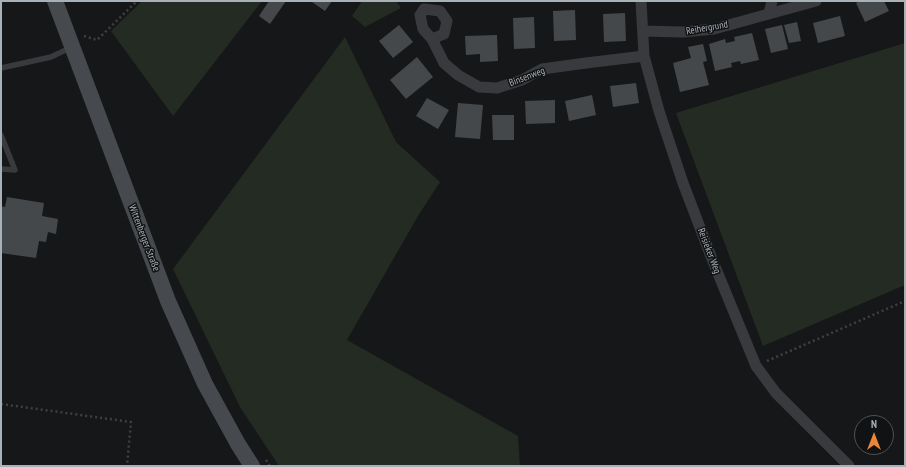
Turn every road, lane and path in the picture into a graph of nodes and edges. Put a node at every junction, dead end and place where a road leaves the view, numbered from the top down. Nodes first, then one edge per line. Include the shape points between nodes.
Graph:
1 (55, 1) edge
2 (137, 1) edge
3 (641, 1) edge
4 (772, 1) edge
5 (816, 1) edge
6 (769, 13) junction
7 (82, 30) dead end
8 (643, 31) junction
9 (84, 36) junction
10 (432, 39) dead end
11 (80, 45) junction
12 (644, 56) junction
13 (1, 68) edge
14 (1, 134) edge
15 (1, 169) edge
16 (905, 301) edge
17 (756, 366) junction
18 (1, 404) edge
19 (263, 454) dead end
20 (127, 466) edge
21 (252, 466) edge
22 (270, 466) edge
23 (849, 466) edge

1 - 11 main road, Wittenberger Straße
2 - 9 path via 97,40
3 - 8 street, Reisieker Weg
4 - 6 street
5 - 6 street, Reihergrund
6 - 8 street, Reihergrund via 714,29 683,32
7 - 9 path
8 - 12 street, Reisieker Weg
9 - 11 path
10 - 12 street, Binsenweg via 444,62 458,75 479,87 497,88 522,80 542,69
11 - 13 lane via 51,57
11 - 21 main road, Wittenberger Straße via 170,307 205,384
12 - 17 street, Reisieker Weg via 683,183
14 - 15 lane via 15,170
16 - 17 path
17 - 23 street, Reisieker Weg via 776,393
18 - 20 path via 131,422
19 - 22 path

